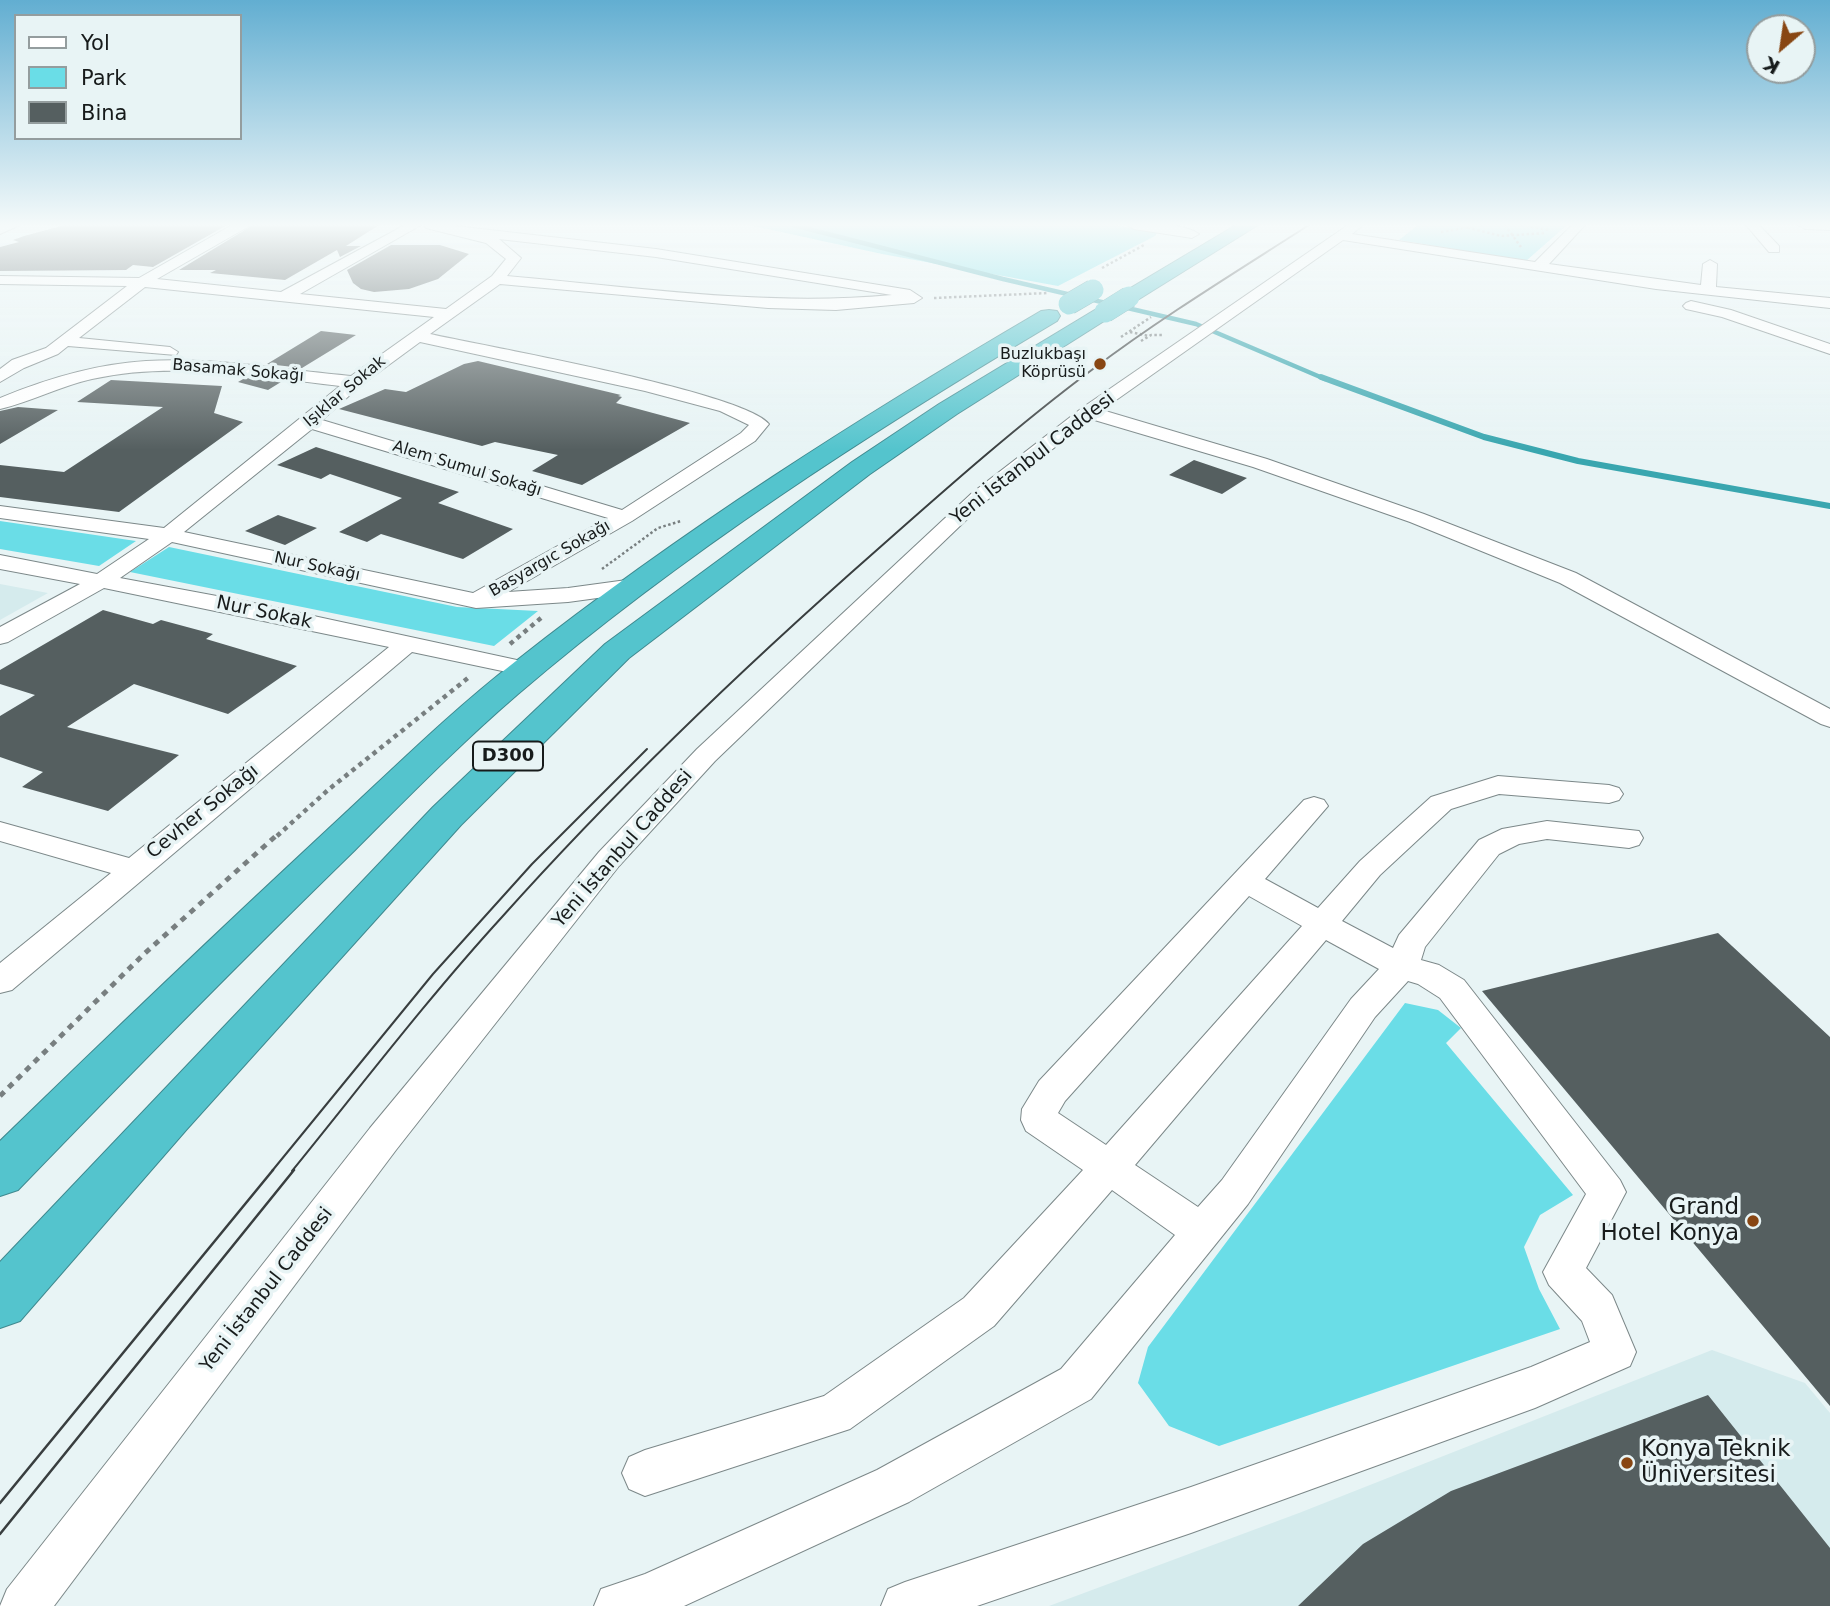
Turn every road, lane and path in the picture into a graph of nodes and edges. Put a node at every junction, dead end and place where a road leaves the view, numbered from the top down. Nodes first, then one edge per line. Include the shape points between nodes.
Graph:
1 (119, 300) edge
2 (173, 300) edge
3 (321, 300) edge
4 (469, 300) edge
5 (734, 300) edge
6 (902, 300) edge
7 (1086, 300) edge
8 (1103, 300) edge
9 (1105, 300) edge
10 (1250, 300) edge
11 (1649, 300) edge
12 (1796, 300) edge
13 (1101, 302) junction
14 (1830, 303) edge
15 (422, 311) junction
16 (450, 314) junction
17 (1151, 317) dead end
18 (415, 337) junction
19 (64, 341) junction
20 (1141, 341) dead end
21 (1830, 349) edge
22 (370, 370) junction
23 (0, 377) edge
24 (354, 382) junction
25 (0, 404) edge
26 (1088, 412) junction
27 (309, 422) junction
28 (0, 512) edge
29 (625, 517) junction
30 (168, 536) junction
31 (0, 562) edge
32 (103, 580) junction
33 (634, 586) junction
34 (476, 601) junction
35 (0, 638) edge
36 (407, 644) junction
37 (526, 669) junction
38 (1830, 719) edge
39 (1609, 794) dead end
40 (1314, 806) dead end
41 (0, 831) edge
42 (1629, 838) dead end
43 (132, 869) junction
44 (1245, 881) junction
45 (1322, 923) junction
46 (1403, 968) junction
47 (0, 981) edge
48 (1109, 1167) junction
49 (0, 1174) edge
50 (1203, 1232) junction
51 (0, 1302) edge
52 (645, 1473) dead end
53 (24, 1606) edge
54 (618, 1606) edge
55 (905, 1606) edge

1 - 19 street
2 - 15 street via 355,319
3 - 15 street
4 - 16 street, Işıklar Sokak
5 - 6 street via 836,305
7 - 13 path
8 - 13 path
9 - 13 highway, D300
10 - 26 street, Yeni İstanbul Caddesi
11 - 21 street via 1726,313
12 - 14 street
13 - 17 path
13 - 20 path via 1150,336
13 - 33 highway, D300 via 951,373 802,468
13 - 51 highway, D300 via 861,468 617,651 446,816
15 - 16 street
16 - 18 street, Işıklar Sokak
18 - 22 street, Işıklar Sokak
18 - 29 street, Basyargıc Sokağı via 648,386 726,407 760,424 748,437
19 - 22 street
19 - 23 street
22 - 24 street, Işıklar Sokak
24 - 25 street, Basamak Sokağı via 186,365 144,366 92,373
24 - 27 street, Işıklar Sokak
26 - 38 street via 1260,463 1568,578
26 - 53 street, Yeni İstanbul Caddesi via 979,497 856,611 706,755 609,859 383,1139
27 - 29 street, Alem Sumul Sokağı
27 - 30 street, Işıklar Sokak
28 - 30 street, Nur Sokağı
29 - 34 street, Basyargıc Sokağı
30 - 32 street, Işıklar Sokak
30 - 34 street, Nur Sokağı
31 - 32 street, Nur Sokak
32 - 35 street, Işıklar Sokak
32 - 36 street, Nur Sokak
33 - 34 street, Nur Sokağı
33 - 37 highway, D300
36 - 37 street, Nur Sokak
36 - 43 street, Cevher Sokağı
37 - 49 highway, D300 via 191,982
39 - 45 street via 1499,785 1441,803 1370,868
40 - 44 street
41 - 43 street
42 - 46 street via 1547,830 1511,836 1489,847 1410,943
43 - 47 street, Cevher Sokağı
44 - 45 street
44 - 48 street via 1040,1109 1039,1120
45 - 46 street
45 - 48 street
46 - 50 street via 1363,1008
46 - 55 street via 1428,974 1452,989 1607,1192 1563,1272 1598,1309 1615,1352 1535,1387
48 - 50 street
48 - 52 street via 979,1312 835,1414
50 - 54 street via 1076,1384 893,1486 649,1597

